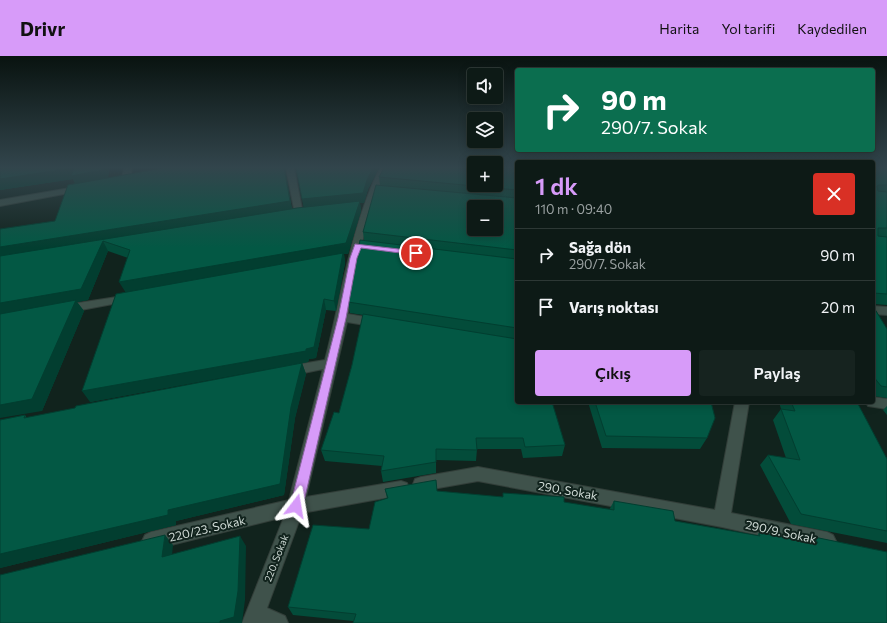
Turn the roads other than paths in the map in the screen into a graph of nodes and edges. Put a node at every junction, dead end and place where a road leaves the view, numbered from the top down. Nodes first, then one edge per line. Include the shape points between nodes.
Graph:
1 (46, 194) edge
2 (295, 194) edge
3 (374, 194) edge
4 (0, 203) edge
5 (299, 214) edge
6 (141, 296) edge
7 (875, 310) edge
8 (55, 311) edge
9 (887, 311) edge
10 (342, 318) junction
11 (388, 325) edge
12 (331, 363) junction
13 (277, 373) edge
14 (875, 402) edge
15 (742, 404) edge
16 (887, 404) edge
17 (296, 506) junction
18 (722, 519) junction
19 (137, 544) edge
20 (842, 544) edge
21 (254, 618) edge
22 (278, 623) edge

1 - 4 street
2 - 5 street
3 - 10 street, 220. Sokak via 365,206 362,246 349,258
6 - 8 street
7 - 9 street
10 - 11 street
10 - 12 street, 220. Sokak
12 - 13 street
12 - 17 street, 220. Sokak
14 - 16 street
15 - 18 street
17 - 18 street, 290. Sokak via 478,474
17 - 19 street, 220/23. Sokak
17 - 21 street, 220. Sokak
18 - 20 street, 290/9. Sokak
21 - 22 street

